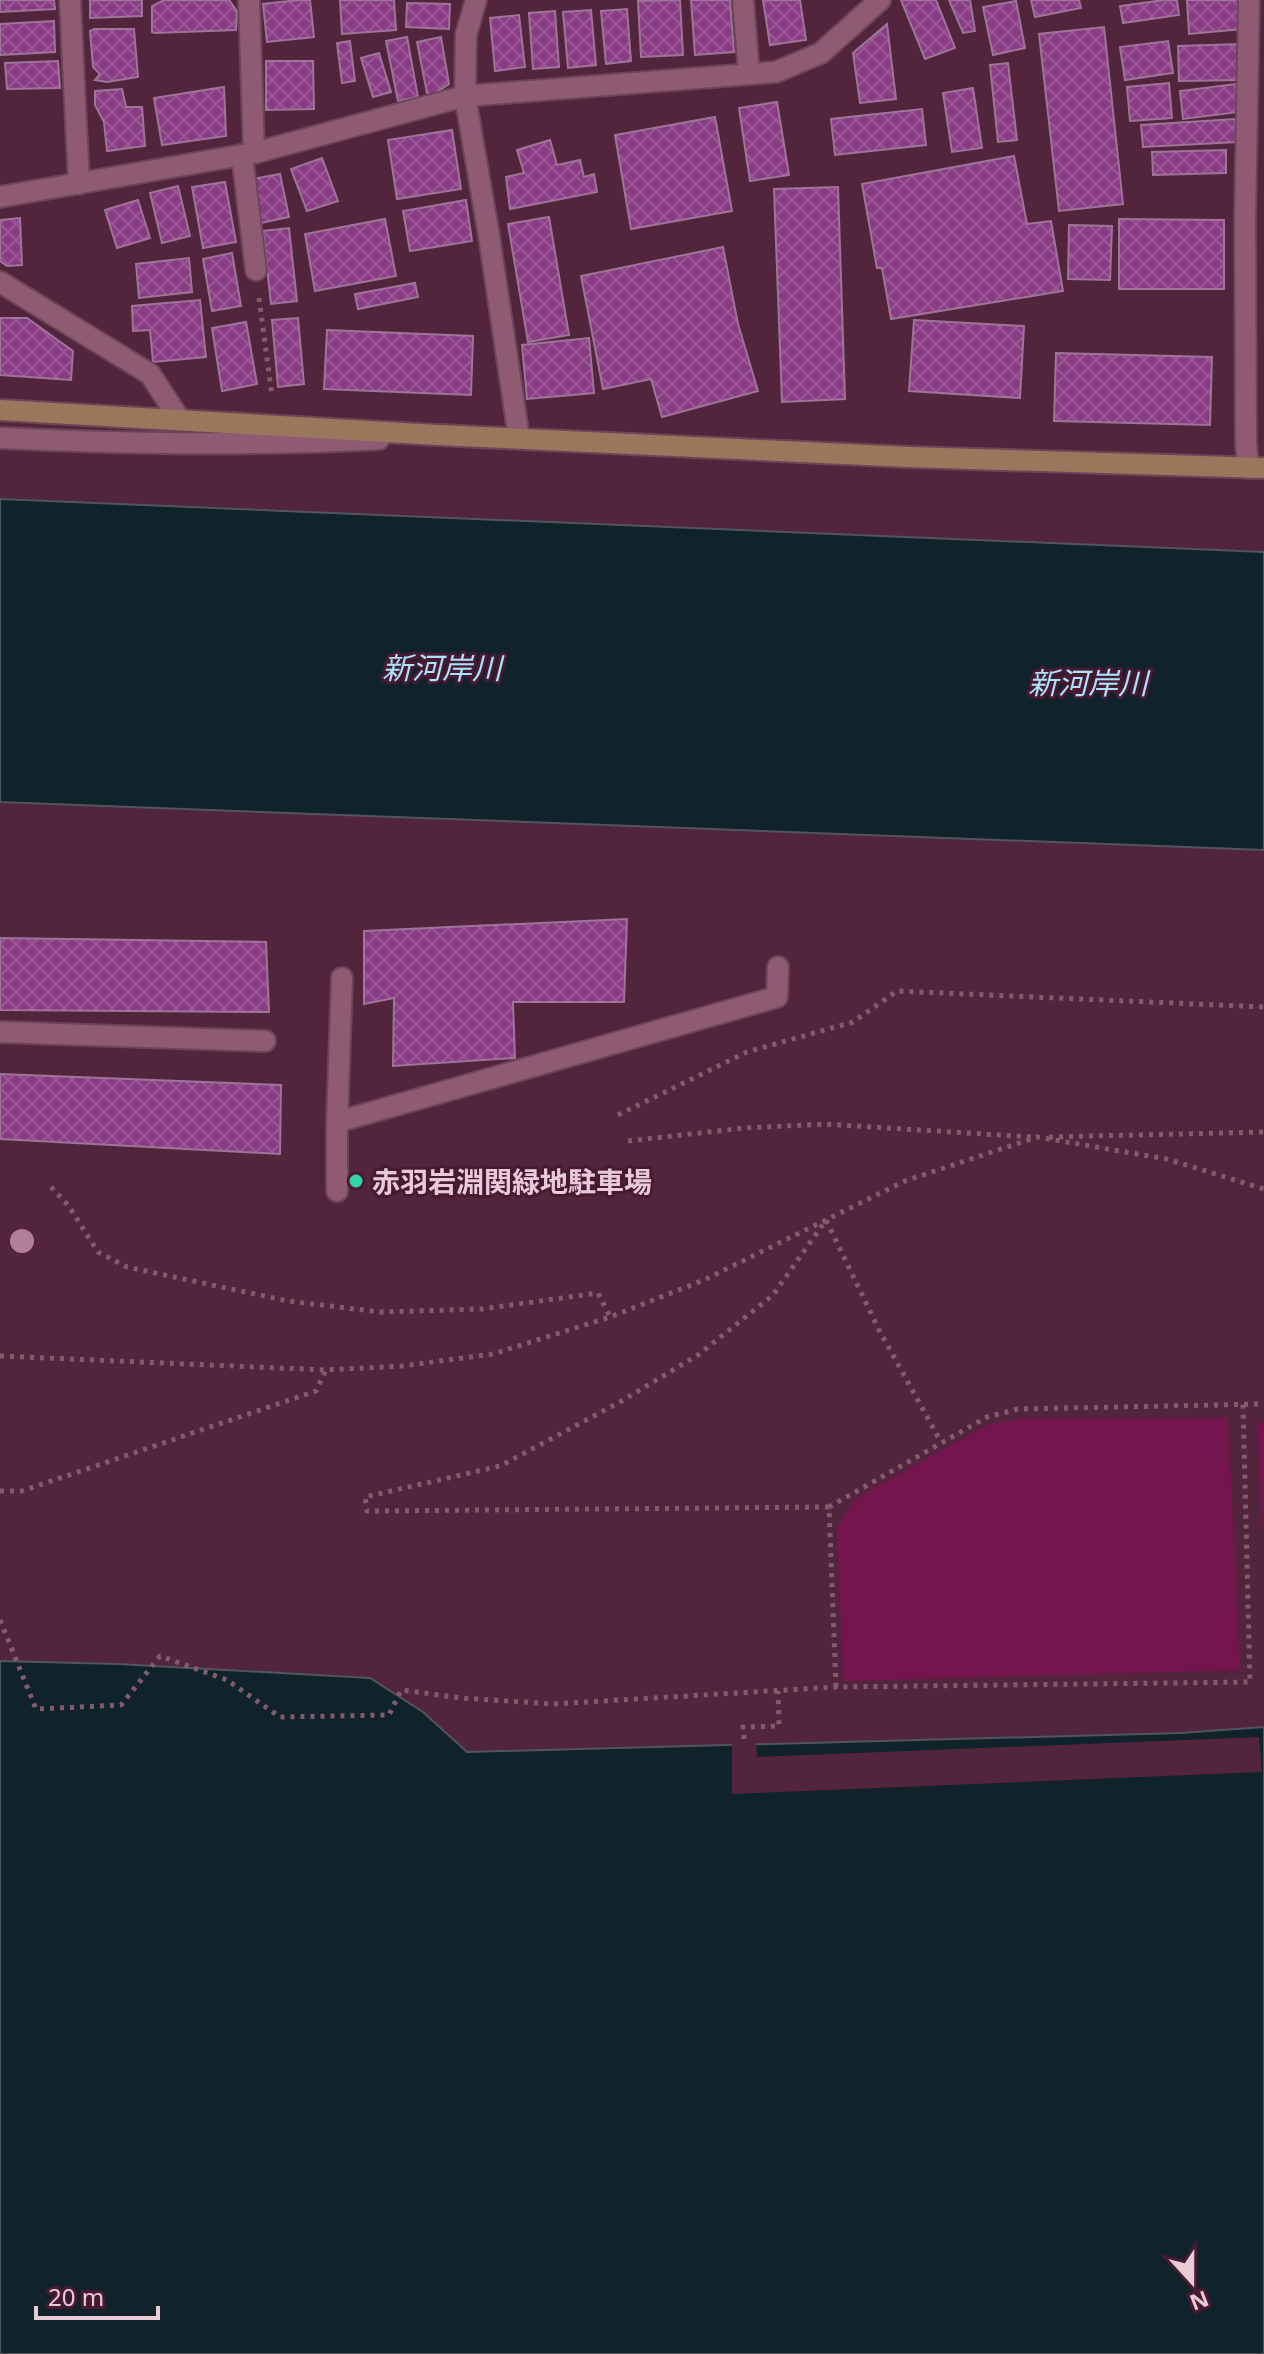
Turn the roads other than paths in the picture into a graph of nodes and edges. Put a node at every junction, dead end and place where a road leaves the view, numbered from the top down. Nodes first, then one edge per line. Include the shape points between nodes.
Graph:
1 (70, 0) edge
2 (249, 0) edge
3 (476, 0) edge
4 (743, 0) edge
5 (880, 0) edge
6 (1249, 0) edge
7 (749, 74) junction
8 (465, 96) junction
9 (248, 154) junction
10 (79, 184) junction
11 (0, 197) edge
12 (256, 270) road end
13 (0, 282) edge
14 (0, 410) edge
15 (180, 420) junction
16 (438, 435) junction
17 (0, 438) edge
18 (519, 438) junction
19 (1256, 468) edge
20 (778, 967) dead end
21 (342, 978) dead end
22 (0, 1032) edge
23 (265, 1041) dead end
24 (337, 1122) junction
25 (337, 1191) dead end

1 - 10 street
2 - 9 street
3 - 8 street via 466,35
4 - 7 street
5 - 7 street via 821,53 776,72
6 - 19 street via 1246,443
7 - 8 street
8 - 9 street
8 - 18 street
9 - 10 street
9 - 12 street
10 - 11 street
13 - 15 street via 150,374
14 - 15 street
15 - 16 street
16 - 17 street via 151,445
16 - 18 street
18 - 19 street
20 - 24 street via 777,997
21 - 24 street
22 - 23 street
24 - 25 street

